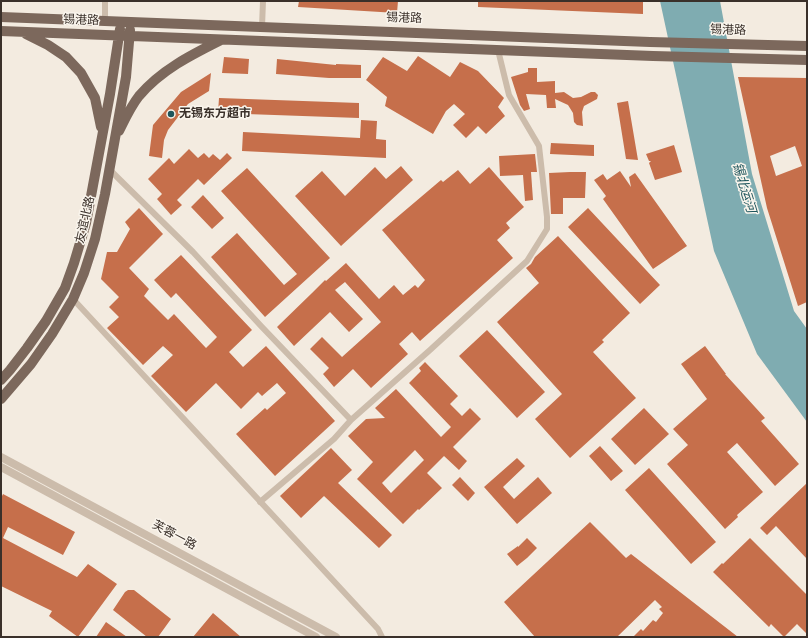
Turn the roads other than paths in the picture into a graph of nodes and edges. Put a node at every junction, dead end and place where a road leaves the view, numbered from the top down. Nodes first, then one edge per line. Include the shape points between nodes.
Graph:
1 (105, 1) edge
2 (263, 1) edge
3 (1, 17) edge
4 (105, 21) junction
5 (126, 21) junction
6 (262, 27) junction
7 (1, 32) edge
8 (23, 32) junction
9 (125, 36) junction
10 (222, 39) junction
11 (807, 46) edge
12 (498, 50) junction
13 (807, 60) edge
14 (102, 133) junction
15 (115, 138) junction
16 (110, 169) junction
17 (73, 299) junction
18 (1, 380) edge
19 (1, 399) edge
20 (351, 420) junction
21 (1, 457) edge
22 (1, 467) edge
23 (260, 502) junction
24 (316, 637) edge
25 (336, 637) edge
26 (382, 637) edge

1 - 4 street
2 - 6 street
3 - 4 main road, 锡港路
4 - 5 main road, 锡港路
5 - 6 main road, 锡港路
5 - 9 main road, 友谊北路
6 - 11 main road, 锡港路
7 - 8 main road, 锡港路
8 - 9 main road, 锡港路
8 - 14 main road via 66,57 81,73 95,98
9 - 10 main road, 锡港路
9 - 14 main road, 友谊北路
9 - 15 main road, 友谊北路 via 126,77
10 - 12 main road, 锡港路
10 - 15 main road via 158,77 139,96
12 - 13 main road, 锡港路
12 - 20 street via 509,95 539,146 548,217 547,230 527,261
14 - 18 main road, 友谊北路 via 86,224 65,288 46,321
15 - 16 main road, 友谊北路
16 - 17 main road, 友谊北路 via 95,239
16 - 20 street via 193,252
17 - 19 main road, 友谊北路 via 31,364
17 - 23 street
20 - 23 street via 334,439
21 - 25 street, 芙蓉一路
22 - 24 street, 芙蓉一路
23 - 26 street via 378,629

